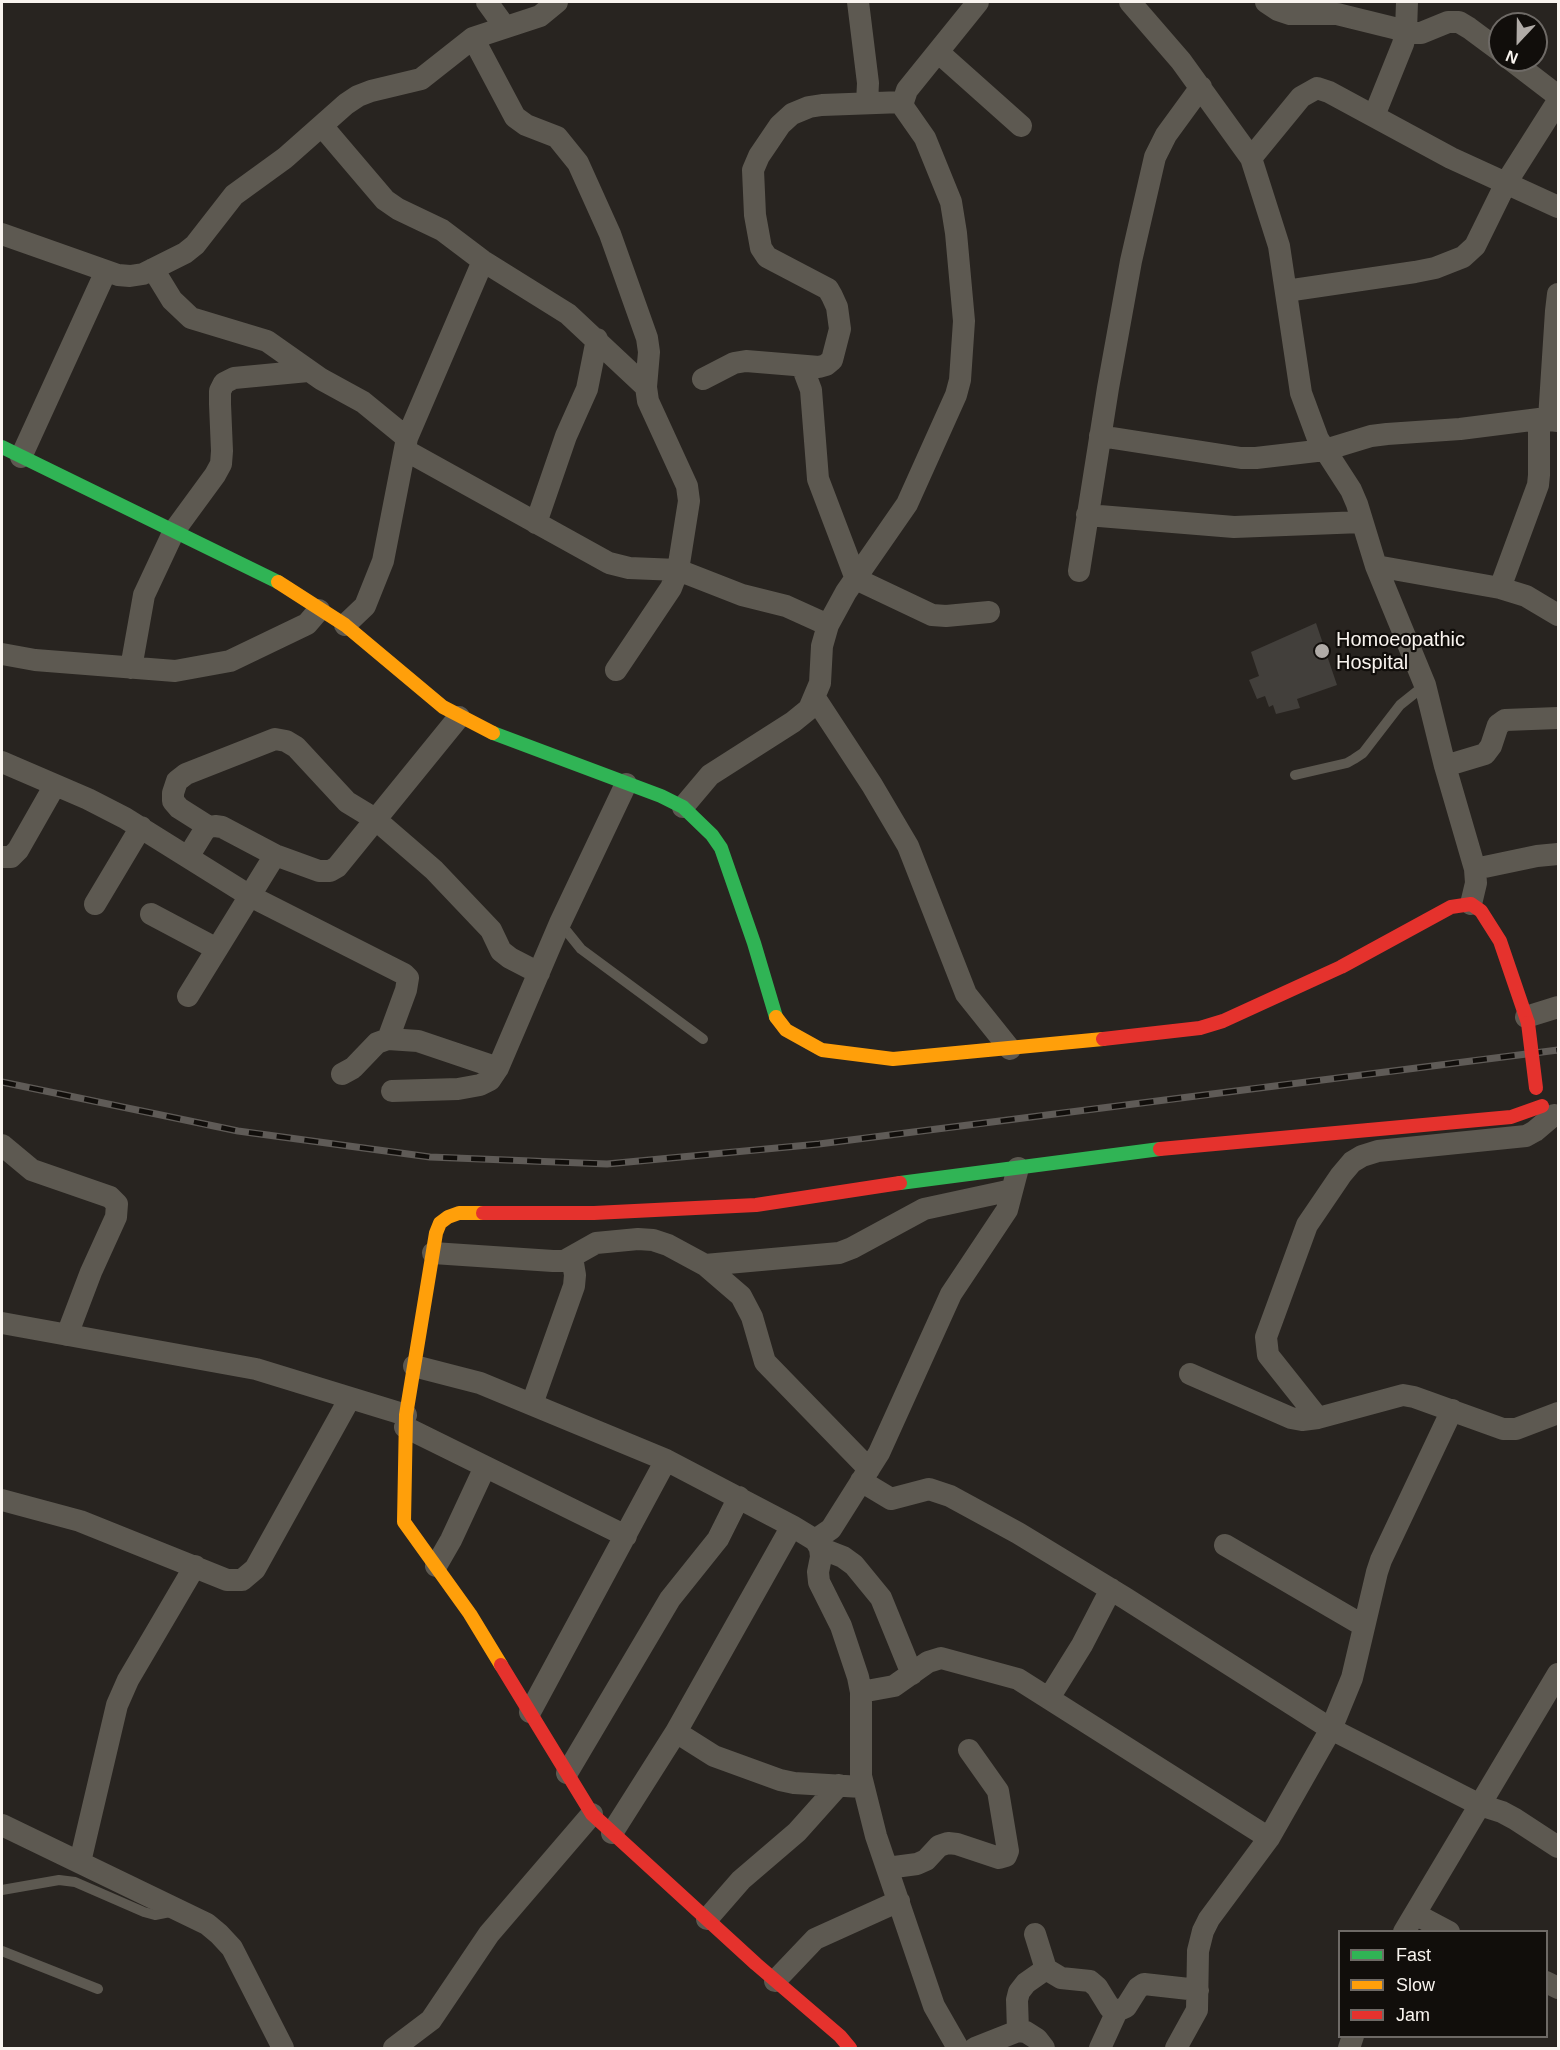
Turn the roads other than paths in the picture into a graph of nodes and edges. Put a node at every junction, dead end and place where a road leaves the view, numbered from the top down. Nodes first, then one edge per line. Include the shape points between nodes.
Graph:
1 (487, 2) edge
2 (556, 2) edge
3 (858, 2) edge
4 (978, 2) edge
5 (1130, 2) edge
6 (1266, 2) edge
7 (1407, 2) edge
8 (505, 27) junction
9 (1406, 31) junction
10 (473, 38) junction
11 (1488, 42) edge
12 (938, 52) junction
13 (1527, 72) edge
14 (1201, 87) junction
15 (1558, 96) edge
16 (1558, 101) edge
17 (903, 102) junction
18 (867, 103) junction
19 (1374, 116) junction
20 (322, 126) junction
21 (1022, 126) dead end
22 (1251, 159) junction
23 (1506, 183) junction
24 (1558, 207) edge
25 (2, 234) edge
26 (483, 261) junction
27 (153, 269) junction
28 (106, 271) junction
29 (1286, 291) junction
30 (1558, 305) edge
31 (597, 339) junction
32 (802, 366) junction
33 (308, 371) junction
34 (703, 379) dead end
35 (646, 387) junction
36 (1549, 420) edge
37 (1100, 436) junction
38 (406, 444) junction
39 (1325, 450) junction
40 (11, 452) edge
41 (1549, 478) edge
42 (1087, 514) junction
43 (1362, 522) junction
44 (536, 523) junction
45 (174, 531) junction
46 (1376, 566) junction
47 (678, 570) junction
48 (1079, 571) dead end
49 (856, 579) junction
50 (1500, 588) junction
51 (320, 610) junction
52 (989, 612) dead end
53 (1558, 615) edge
54 (345, 625) junction
55 (828, 625) junction
56 (2, 654) edge
57 (131, 668) junction
58 (616, 670) dead end
59 (1425, 685) junction
60 (815, 698) junction
61 (459, 717) junction
62 (1558, 718) edge
63 (2, 762) edge
64 (1445, 766) junction
65 (1295, 775) dead end
66 (626, 784) junction
67 (55, 785) junction
68 (683, 807) junction
69 (375, 819) junction
70 (141, 827) junction
71 (209, 827) junction
72 (1558, 854) edge
73 (275, 855) junction
74 (188, 857) junction
75 (5, 863) edge
76 (1475, 869) junction
77 (250, 896) junction
78 (95, 904) dead end
79 (1472, 904) junction
80 (151, 914) dead end
81 (560, 923) junction
82 (217, 949) junction
83 (539, 973) junction
84 (188, 996) dead end
85 (1558, 1006) edge
86 (1527, 1020) junction
87 (388, 1039) junction
88 (704, 1039) dead end
89 (1010, 1049) junction
90 (498, 1068) junction
91 (342, 1074) dead end
92 (392, 1091) dead end
93 (1551, 1112) edge
94 (2, 1144) edge
95 (1015, 1179) junction
96 (432, 1252) junction
97 (572, 1257) junction
98 (705, 1265) junction
99 (2, 1323) edge
100 (67, 1335) junction
101 (414, 1366) junction
102 (1190, 1374) dead end
103 (350, 1398) junction
104 (532, 1404) junction
105 (1452, 1410) junction
106 (1558, 1413) edge
107 (1318, 1418) junction
108 (405, 1421) junction
109 (666, 1460) junction
110 (485, 1467) junction
111 (865, 1475) junction
112 (739, 1497) junction
113 (2, 1500) edge
114 (792, 1526) junction
115 (626, 1536) junction
116 (817, 1544) junction
117 (1226, 1545) dead end
118 (195, 1566) junction
119 (435, 1566) junction
120 (1111, 1589) junction
121 (1364, 1626) junction
122 (912, 1674) junction
123 (1558, 1674) edge
124 (861, 1692) junction
125 (1049, 1698) junction
126 (530, 1712) junction
127 (1331, 1729) junction
128 (676, 1732) junction
129 (969, 1750) dead end
130 (567, 1773) junction
131 (839, 1785) junction
132 (862, 1787) junction
133 (1480, 1805) junction
134 (592, 1814) junction
135 (2, 1825) edge
136 (612, 1833) junction
137 (1269, 1838) junction
138 (1558, 1847) edge
139 (80, 1862) junction
140 (887, 1868) junction
141 (2, 1890) edge
142 (899, 1901) junction
143 (178, 1910) junction
144 (707, 1919) junction
145 (1410, 1923) edge
146 (1440, 1930) edge
147 (1035, 1934) dead end
148 (2, 1951) edge
149 (1046, 1970) junction
150 (776, 1981) junction
151 (98, 1989) dead end
152 (1198, 1990) junction
153 (1117, 2011) junction
154 (1018, 2031) junction
155 (283, 2049) edge
156 (394, 2049) edge
157 (850, 2049) edge
158 (957, 2049) edge
159 (975, 2049) edge
160 (1044, 2049) edge
161 (1100, 2049) edge
162 (1176, 2049) edge

1 - 8 street
2 - 8 street via 540,16
3 - 18 street
4 - 12 street
5 - 14 street
6 - 9 street via 1290,14 1337,14
7 - 9 street
8 - 10 street
9 - 11 street via 1422,33 1438,24 1459,22
9 - 19 street
10 - 20 street via 421,79 358,96
10 - 35 street via 515,117 553,134 578,163 610,234 646,338
12 - 17 street via 907,90
12 - 21 street
13 - 15 street
14 - 22 street
14 - 37 street via 1155,157 1131,261
16 - 23 street
17 - 18 street
17 - 49 street via 925,138 951,202 964,321 960,380 907,504
18 - 32 street via 822,105 792,114 780,125 753,170 760,248 775,262 828,289 837,307 840,329 832,360 819,367
19 - 22 street via 1317,88 1301,97
19 - 23 street
20 - 26 street via 385,200 442,230
20 - 27 street via 234,195 195,245
22 - 29 street via 1279,246
23 - 24 street
23 - 29 street via 1475,246 1463,257 1415,272
25 - 28 street
26 - 31 street via 568,314
26 - 38 street
27 - 28 street via 130,276
27 - 33 street via 172,300 191,318 267,341
28 - 40 street
29 - 39 street via 1300,393
30 - 36 street
31 - 35 street
31 - 44 street via 587,389
32 - 34 street via 734,363
32 - 49 street via 811,390 818,479
33 - 38 street via 363,402
33 - 45 street via 234,378 224,383 220,392 221,464
35 - 47 street via 648,401 689,493
36 - 39 street via 1371,436
36 - 41 street
37 - 39 street via 1241,458
37 - 42 street
38 - 44 street
38 - 54 street via 383,561 365,606
39 - 43 street via 1352,490
40 - 45 street
41 - 50 street via 1538,485
42 - 43 street via 1234,527
42 - 48 street
43 - 46 street
44 - 47 street via 609,563
45 - 51 street via 279,582
45 - 57 street via 144,595
46 - 50 street
46 - 59 street
47 - 55 street via 742,595 786,606
47 - 58 street via 662,604
49 - 52 street via 932,615
49 - 55 street
50 - 53 street via 1540,603
51 - 54 street
51 - 57 street via 306,624 230,661 175,671
54 - 61 street
55 - 60 street
56 - 57 street
59 - 64 street
59 - 65 lane via 1400,705 1363,753 1347,763
60 - 68 street via 809,709 793,722 710,775
60 - 89 street via 908,846 966,994
61 - 66 street via 504,739
61 - 69 street
62 - 64 street via 1505,720 1498,725 1485,754
63 - 67 street
64 - 76 street
66 - 68 street
66 - 81 street
67 - 70 street
67 - 75 street via 18,850
68 - 89 street via 720,848 776,1018 786,1030 822,1050 884,1058
69 - 71 street via 347,802 296,747 275,740 177,781 173,801
69 - 73 street via 330,871 319,871
69 - 83 street via 434,870 491,930 501,951
70 - 74 street
70 - 78 street
71 - 73 street via 222,827
71 - 74 street
72 - 76 street
73 - 77 street
74 - 77 street
76 - 79 street
77 - 82 street
77 - 87 street via 408,978
79 - 86 street via 1500,941
79 - 89 street via 1451,907 1356,960 1223,1022 1200,1028
80 - 82 street
81 - 83 street
81 - 88 lane via 581,949
82 - 84 street
83 - 90 street
85 - 86 street
86 - 93 street, bridge via 1536,1088
87 - 90 street via 418,1041
87 - 91 street via 377,1043
90 - 92 street via 480,1085
93 - 95 street via 1143,1150
93 - 107 street via 1526,1136 1378,1151 1352,1162 1341,1175 1308,1226 1266,1337 1268,1355
94 - 100 street via 32,1170 110,1197 117,1204 116,1217
95 - 96 street via 887,1185 756,1205 594,1213 459,1213 440,1223
95 - 98 street via 924,1209 839,1253
95 - 111 street via 1002,1221 951,1294 879,1453
96 - 97 street via 553,1261
96 - 101 street
97 - 98 street via 596,1243 638,1239 668,1245
97 - 104 street via 574,1286
98 - 111 street via 741,1296 752,1317 765,1362
99 - 100 street
100 - 103 street via 256,1369
101 - 104 street via 480,1383
101 - 108 street
102 - 107 street via 1291,1418
103 - 108 street
103 - 118 street via 255,1569 242,1580 227,1580
104 - 109 street
105 - 106 street via 1503,1429 1516,1429
105 - 107 street via 1403,1395
105 - 121 street via 1381,1560
108 - 110 street
108 - 119 street via 404,1522
109 - 112 street
109 - 115 street
110 - 115 street
110 - 119 street
111 - 116 street
111 - 120 street via 882,1496 891,1499 929,1489 950,1496
112 - 114 street
112 - 130 street via 718,1539 670,1599
113 - 118 street via 80,1521
114 - 116 street
114 - 128 street
115 - 126 street
116 - 122 street via 854,1565 881,1598
116 - 124 street via 819,1582 849,1644
117 - 121 street
118 - 139 street via 117,1705
119 - 126 street via 465,1606
120 - 125 street
120 - 127 street
121 - 127 street via 1352,1677
122 - 124 street via 894,1686
122 - 125 street via 935,1658 950,1659 1018,1679
123 - 133 street
124 - 132 street
125 - 137 street
126 - 130 street
127 - 133 street
127 - 137 street
128 - 131 street via 714,1756 762,1774 794,1783
128 - 136 street
129 - 140 street via 998,1791 1006,1856 999,1858 948,1843 917,1864
130 - 134 street
131 - 132 street
131 - 144 street via 797,1832 736,1885
132 - 140 street
133 - 138 street via 1502,1812
133 - 145 street
134 - 136 street
134 - 156 street via 489,1934 431,2020
135 - 139 street
136 - 144 street
137 - 152 street via 1203,1931 1198,1951
139 - 143 street
140 - 142 street
141 - 143 lane via 59,1880 75,1882 149,1913
142 - 150 street via 815,1939
142 - 158 street via 934,2006
143 - 155 street via 207,1924 232,1948
144 - 150 street
145 - 146 street
147 - 149 street
148 - 151 lane
149 - 153 street via 1061,1978 1090,1982 1110,2008
149 - 154 street via 1019,1992
150 - 157 street
152 - 153 street via 1144,1984 1126,2007
152 - 162 street via 1197,2010
153 - 161 street
154 - 159 street
154 - 160 street via 1037,2039

